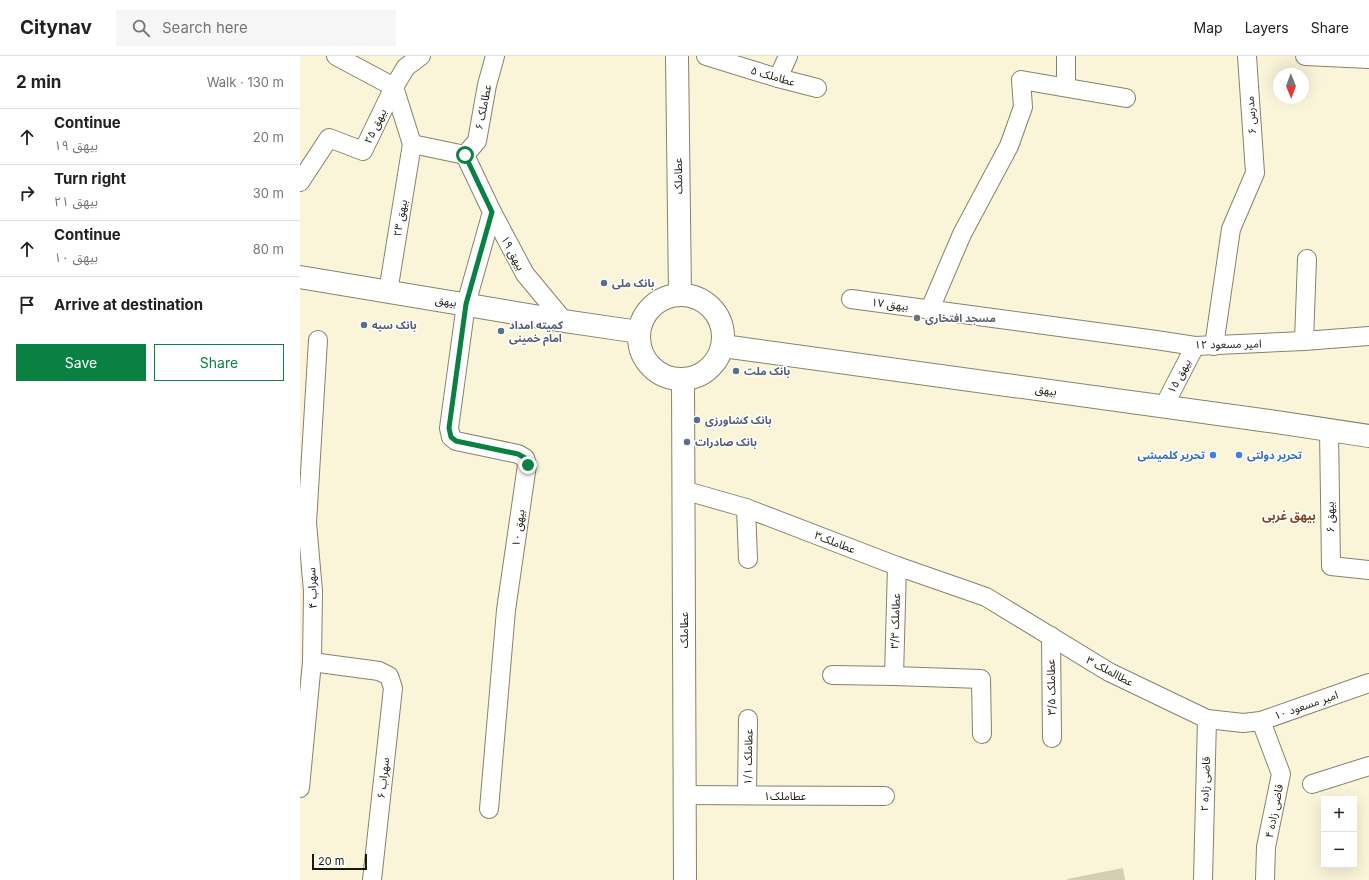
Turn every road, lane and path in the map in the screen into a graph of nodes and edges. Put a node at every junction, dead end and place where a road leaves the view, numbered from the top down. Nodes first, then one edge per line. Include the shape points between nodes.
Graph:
1 (336, 56) edge
2 (420, 56) edge
3 (495, 56) edge
4 (677, 56) edge
5 (706, 56) edge
6 (780, 56) edge
7 (788, 56) edge
8 (1066, 56) edge
9 (1247, 56) edge
10 (1305, 56) edge
11 (1369, 58) edge
12 (778, 78) junction
13 (394, 87) junction
14 (1066, 87) junction
15 (817, 88) dead end
16 (1126, 98) dead end
17 (412, 144) junction
18 (465, 155) junction
19 (300, 182) edge
20 (492, 212) junction
21 (1307, 259) dead end
22 (300, 277) edge
23 (388, 292) junction
24 (680, 295) junction
25 (851, 299) dead end
26 (466, 304) junction
27 (930, 309) junction
28 (564, 321) junction
29 (1064, 327) joint
30 (639, 332) junction
31 (1369, 336) edge
32 (318, 340) dead end
33 (1304, 341) junction
34 (723, 346) junction
35 (1195, 346) junction
36 (1214, 346) junction
37 (683, 379) junction
38 (1164, 406) junction
39 (1329, 430) junction
40 (1369, 436) edge
41 (683, 490) junction
42 (746, 508) junction
43 (304, 523) edge
44 (748, 559) dead end
45 (897, 566) junction
46 (1369, 570) edge
47 (986, 597) joint
48 (1051, 636) junction
49 (312, 662) junction
50 (832, 675) dead end
51 (894, 676) junction
52 (1369, 683) edge
53 (748, 719) dead end
54 (1207, 719) junction
55 (1261, 721) junction
56 (1243, 723) joint
57 (982, 734) dead end
58 (1052, 738) dead end
59 (1369, 766) edge
60 (1312, 784) dead end
61 (300, 788) edge
62 (684, 795) junction
63 (747, 796) junction
64 (885, 796) dead end
65 (489, 809) dead end
66 (372, 880) edge
67 (685, 880) edge
68 (1203, 880) edge
69 (1265, 880) edge

1 - 13 street
2 - 13 street via 406,67
3 - 18 street, عطاملک ۶ via 477,140
4 - 24 main road, عطاملک
5 - 12 street, عطاملک ۵
6 - 12 street
7 - 12 street
8 - 14 street
9 - 36 street, مدرس ۶ via 1255,173 1231,229
10 - 11 street
12 - 15 street, عطاملک ۵
13 - 17 street
13 - 19 street, بیهق ۲۵ via 363,151 329,138
14 - 16 street
14 - 27 street via 1021,80 1023,106 1009,146 962,234
17 - 18 street
17 - 23 street, بیهق ۲۳
18 - 20 street, بیهق ۱۹
20 - 26 street
20 - 28 street, بیهق ۱۹ via 525,274
21 - 33 street
22 - 23 main road, بیهق
23 - 26 main road, بیهق
24 - 30 main road via 657,302 648,310
24 - 34 main road via 693,297 714,310 723,333
25 - 27 street, بیهق ۱۷
26 - 28 main road, بیهق
26 - 65 street, بیهق ۱۰ via 449,428 451,437 456,441 518,454 525,458 528,465 506,610
27 - 29 street, بیهق ۱۷
28 - 30 main road, بیهق
29 - 35 street, امیر مسعود ۱۲
30 - 37 main road via 640,347 646,360 656,371 668,378
31 - 33 street, امیر مسعود ۱۲
32 - 43 street, سهراب ۴
33 - 36 street, امیر مسعود ۱۲
34 - 37 main road via 709,369 697,376
34 - 38 main road, بیهق
35 - 36 street, امیر مسعود ۱۲
35 - 38 street, بیهق ۱۵
37 - 41 main road, عطاملک
38 - 39 main road, بیهق
39 - 40 main road, بیهق
39 - 46 street, بیهق ۶ via 1331,566
41 - 42 street, عطاملک۳
41 - 62 main road, عطاملک
42 - 44 street
42 - 45 street, عطاملک۳
43 - 49 street, سهراب ۴ via 313,591
45 - 47 street, عطاملک۳
45 - 51 street, عطاملک ۳/۳
47 - 48 street, عطاالملک ۳
48 - 54 street, عطاالملک ۳ via 1109,672
48 - 58 street, عطاملک ۳/۵
49 - 61 street, سهراب ۴
49 - 66 street, سهراب ۶ via 379,671 389,676 393,688
50 - 51 street
51 - 57 street via 981,679
52 - 55 street, امیر مسعود ۱۰
53 - 63 street, عطاملک ۱/۱
54 - 56 street, عطاالملک ۳
54 - 68 street, قاضی زاده ۲
55 - 56 street, امیر مسعود ۱۰
55 - 69 street, قاضی زاده ۴ via 1281,774 1266,847
59 - 60 street
62 - 63 street, عطاملک۱
62 - 67 main road, عطاملک
63 - 64 street, عطاملک۱

